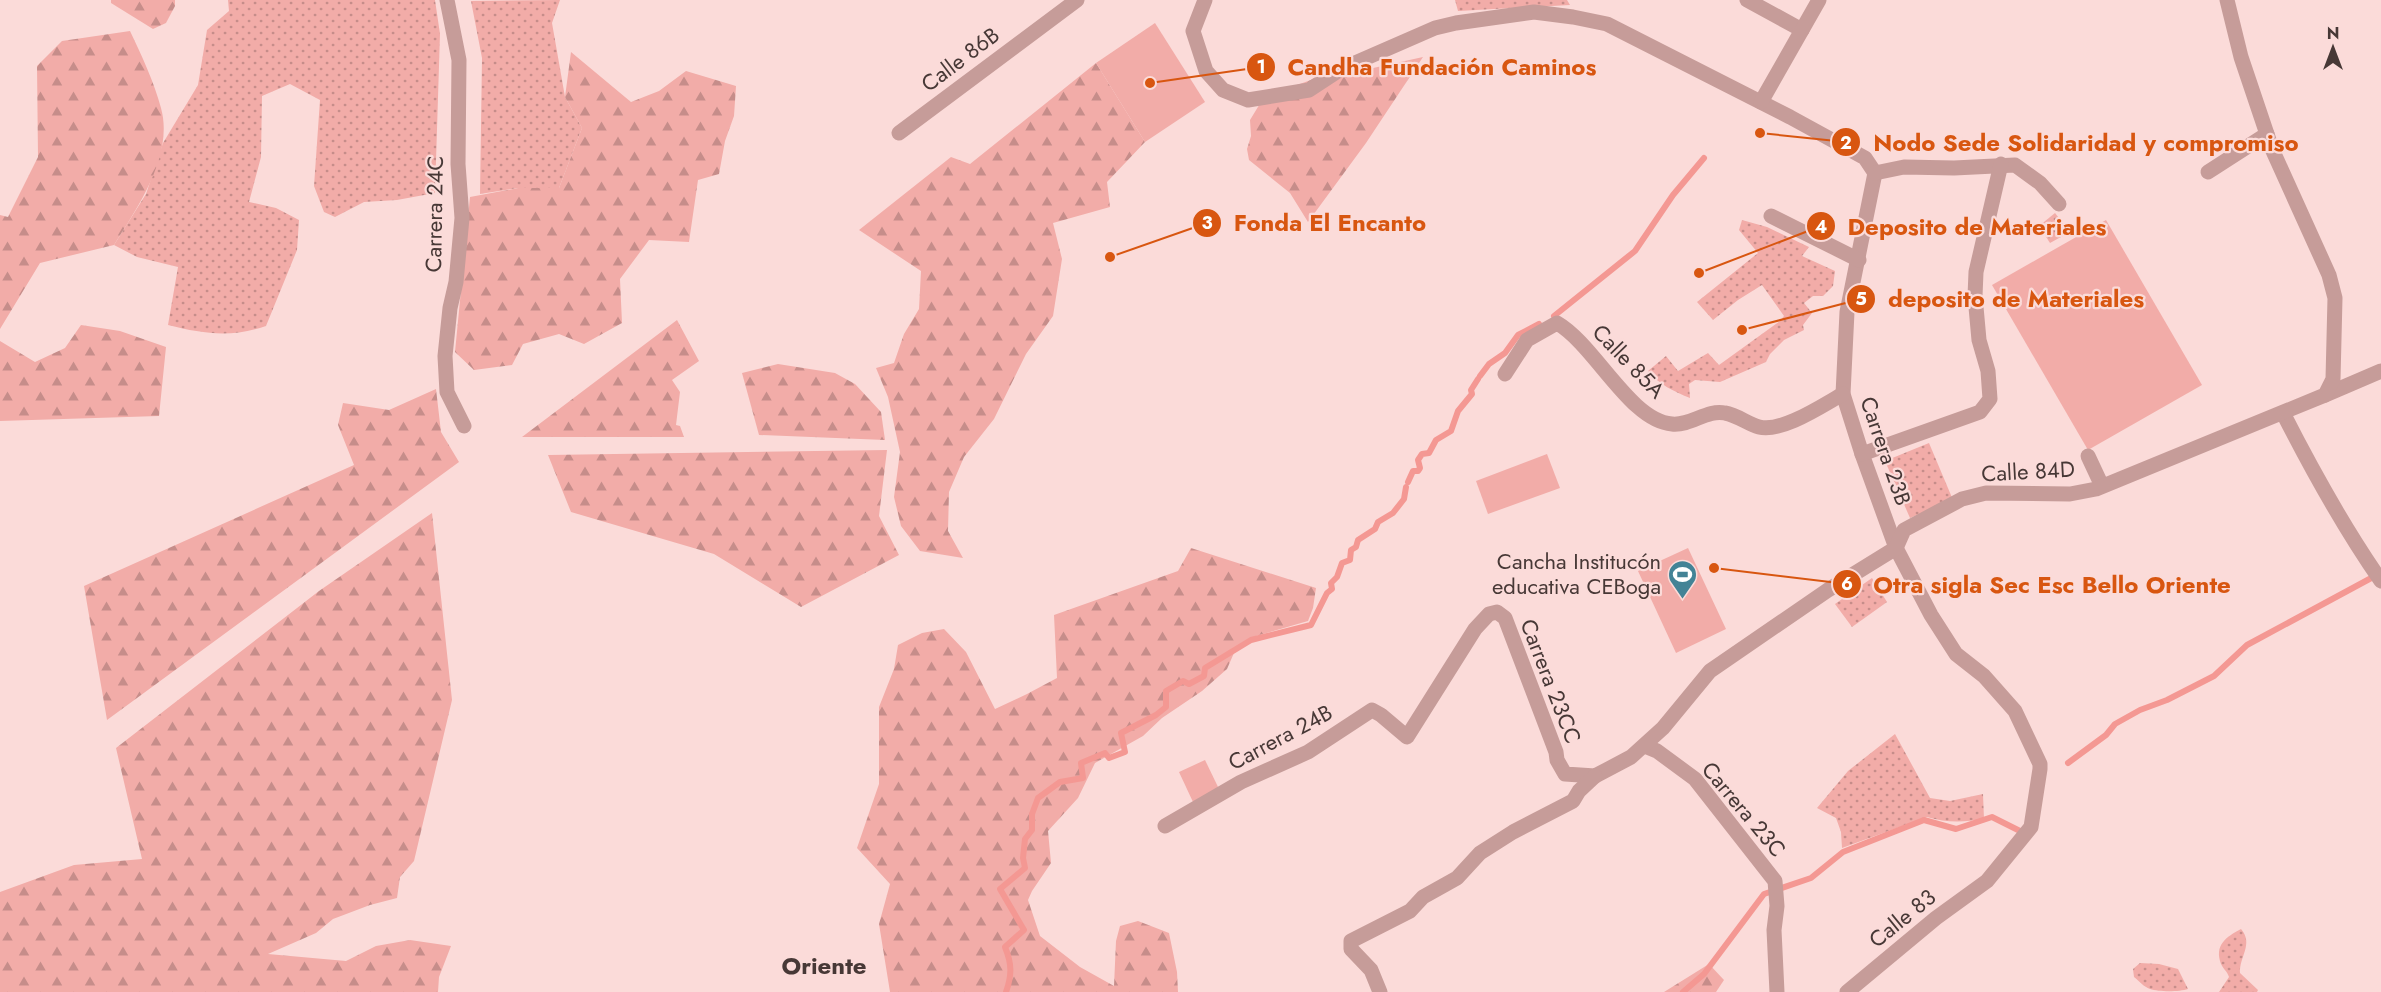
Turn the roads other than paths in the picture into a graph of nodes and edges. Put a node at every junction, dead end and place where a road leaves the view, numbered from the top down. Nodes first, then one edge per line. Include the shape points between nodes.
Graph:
1 (447, 0) edge
2 (1077, 0) edge
3 (1204, 0) edge
4 (1747, 0) edge
5 (1819, 0) edge
6 (2226, 0) edge
7 (1802, 30) junction
8 (1761, 102) junction
9 (899, 133) dead end
10 (2266, 134) junction
11 (2001, 164) junction
12 (2208, 172) dead end
13 (1875, 173) junction
14 (2059, 204) dead end
15 (1770, 216) dead end
16 (1859, 260) junction
17 (2381, 370) edge
18 (1505, 374) dead end
19 (1843, 394) junction
20 (2325, 394) junction
21 (2283, 412) junction
22 (464, 426) dead end
23 (1862, 454) junction
24 (2088, 456) dead end
25 (2102, 486) junction
26 (1896, 548) junction
27 (2381, 581) edge
28 (1489, 614) joint
29 (1645, 746) junction
30 (1595, 776) junction
31 (1165, 826) dead end
32 (1987, 881) joint
33 (1380, 992) edge
34 (1777, 992) edge
35 (1847, 992) edge

1 - 22 street, Carrera 24C via 459,60 462,218 445,356 447,392
2 - 9 street, Calle 86B
3 - 8 street via 1193,30 1206,71 1223,90 1248,100 1309,90 1341,69 1435,28 1534,12 1607,24
4 - 7 street
5 - 7 street
6 - 10 street
7 - 8 street
8 - 13 street via 1865,158
10 - 12 street
10 - 20 street via 2329,275 2335,298 2333,379
11 - 13 street via 1904,167
11 - 14 street via 2015,165 2040,183
11 - 23 street via 1976,272 1979,340 1988,371 1990,399 1980,412
13 - 16 street, Carrera 23B
15 - 16 street
16 - 19 street, Carrera 23B via 1847,312
17 - 20 street, Calle 84D
18 - 19 street, Calle 85A via 1527,340 1557,323 1590,352 1628,399 1654,419 1672,424 1726,413 1762,428 1777,427
19 - 23 street, Carrera 23B
20 - 21 street, Calle 84D
21 - 25 street, Calle 84D
21 - 27 street
23 - 26 street, Carrera 23B
24 - 25 street
25 - 26 street, Calle 84D via 2070,494 1986,493 1962,499 1904,530
26 - 29 street, Calle 84D via 1710,671
26 - 32 street, Carrera 23B via 1930,615 1956,654 1984,676 2015,711 2040,764 2031,827
28 - 30 street, Carrera 23CC via 1497,612 1505,618 1565,774
28 - 31 street, Carrera 24B via 1475,629 1407,738 1372,710 1308,752 1241,782
29 - 30 street, Calle 84D
29 - 34 street, Carrera 23C via 1695,779 1775,881
30 - 33 street via 1573,801 1480,853 1457,878 1423,897 1410,911 1351,941 1351,949 1371,970
32 - 35 street, Calle 83

